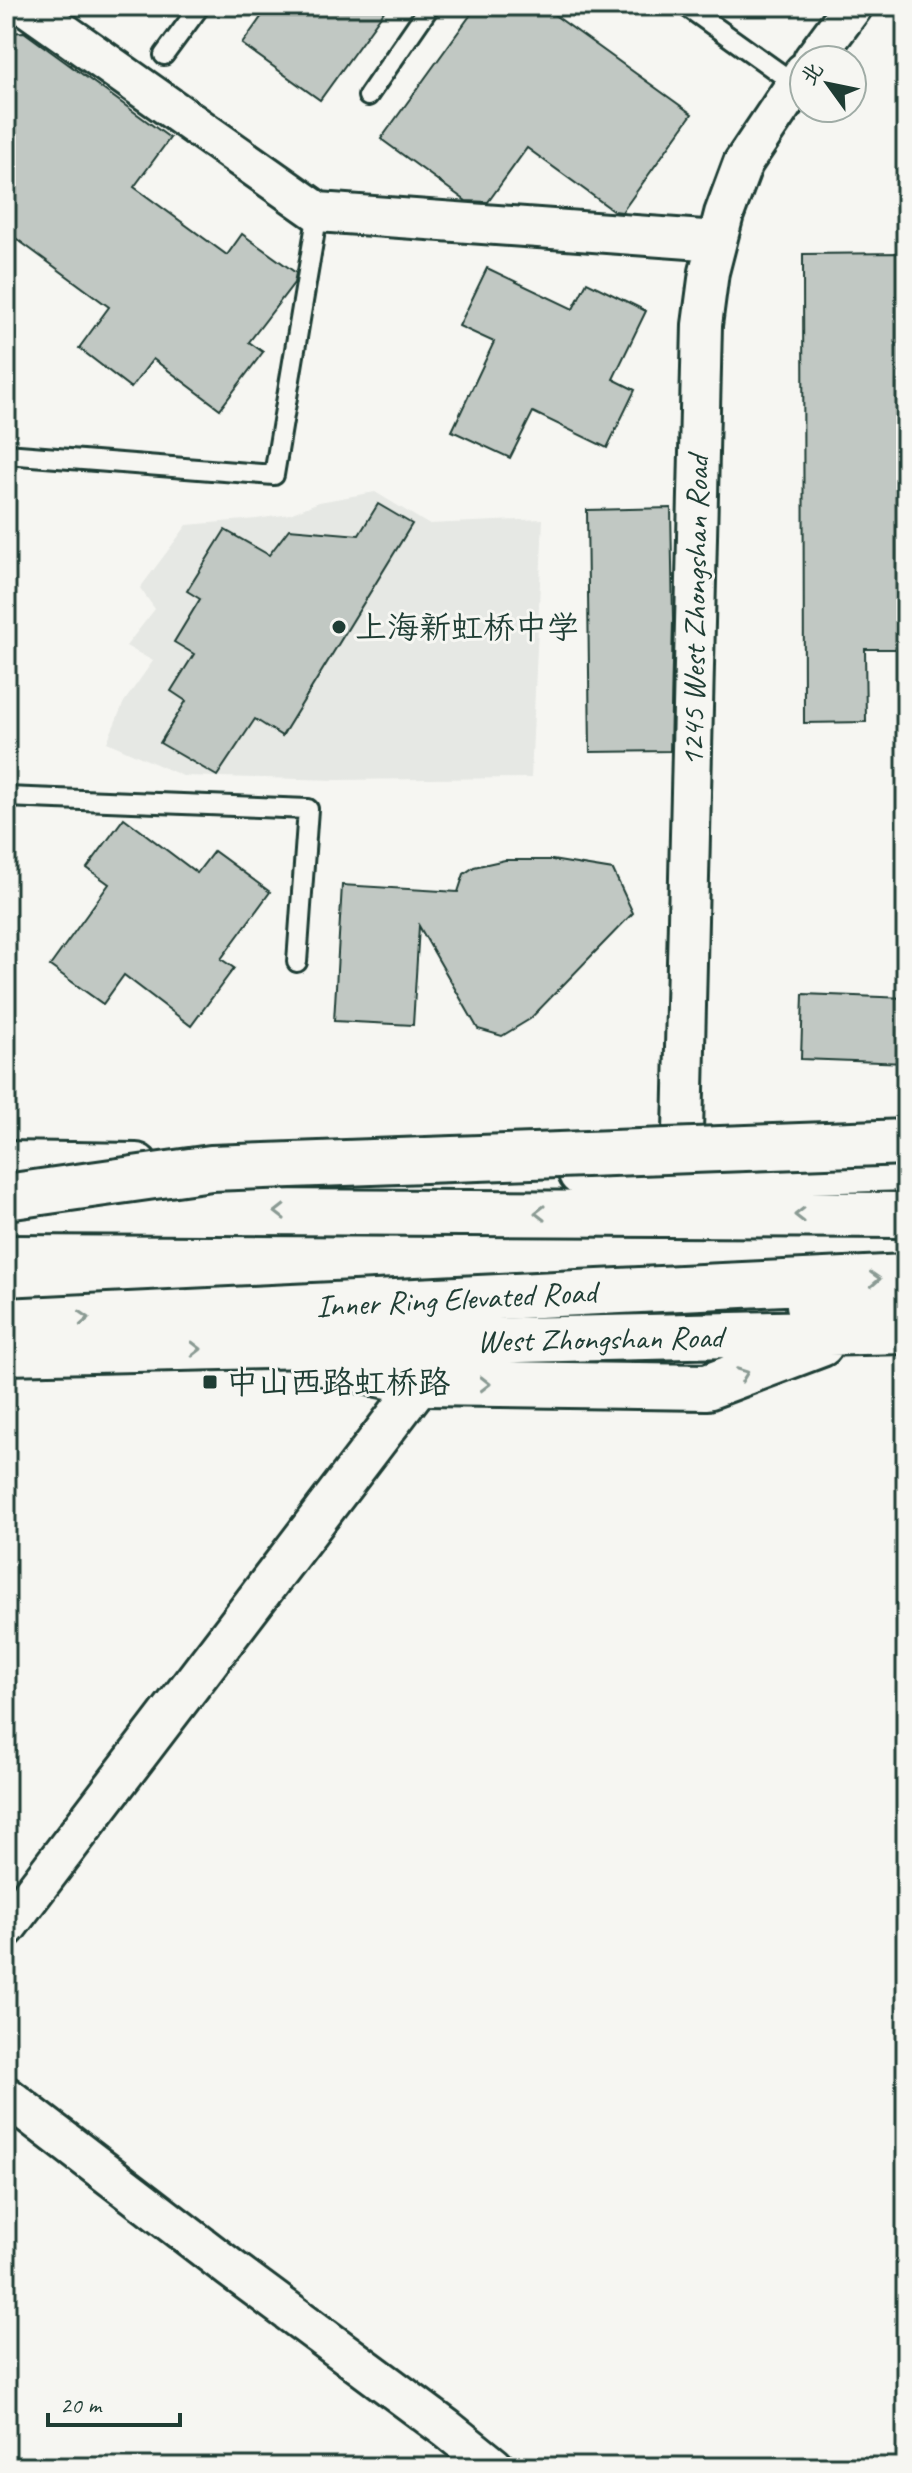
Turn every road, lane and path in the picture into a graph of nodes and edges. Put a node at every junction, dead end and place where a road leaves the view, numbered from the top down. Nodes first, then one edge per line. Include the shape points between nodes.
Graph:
1 (26, 6) edge
2 (200, 6) edge
3 (430, 6) edge
4 (686, 6) edge
5 (853, 6) edge
6 (825, 44) edge
7 (164, 55) dead end
8 (788, 63) edge
9 (368, 96) dead end
10 (788, 96) edge
11 (318, 212) junction
12 (717, 241) junction
13 (6, 454) edge
14 (6, 797) edge
15 (297, 962) dead end
16 (906, 1142) edge
17 (6, 1164) edge
18 (906, 1168) edge
19 (682, 1175) junction
20 (6, 1197) edge
21 (6, 1211) edge
22 (906, 1215) edge
23 (906, 1277) edge
24 (640, 1290) junction
25 (906, 1313) edge
26 (6, 1321) edge
27 (906, 1331) edge
28 (850, 1333) junction
29 (450, 1343) junction
30 (243, 1347) junction
31 (6, 1352) edge
32 (423, 1383) junction
33 (6, 1928) edge
34 (6, 2096) edge
35 (494, 2467) edge

1 - 11 street
2 - 7 lane
3 - 9 lane
4 - 8 lane
5 - 6 street, 1245 West Zhongshan Road
10 - 12 street, 1245 West Zhongshan Road via 743,163
11 - 12 street
11 - 13 lane via 274,475
12 - 19 street, 1245 West Zhongshan Road via 702,325
14 - 15 lane via 308,809
16 - 20 main road, bridge via 211,1168
17 - 19 main road
18 - 19 main road
22 -> 21 main road
24 -> 23 main road, Inner Ring Elevated Road
24 - 25 main road
26 -> 24 main road, Inner Ring Elevated Road
27 - 28 main road, West Zhongshan Road
28 - 29 main road, West Zhongshan Road
32 -> 28 main road via 707,1387
29 - 30 main road, West Zhongshan Road
29 - 32 street
31 -> 30 main road, West Zhongshan Road
30 - 32 main road
32 - 33 street
34 - 35 street

